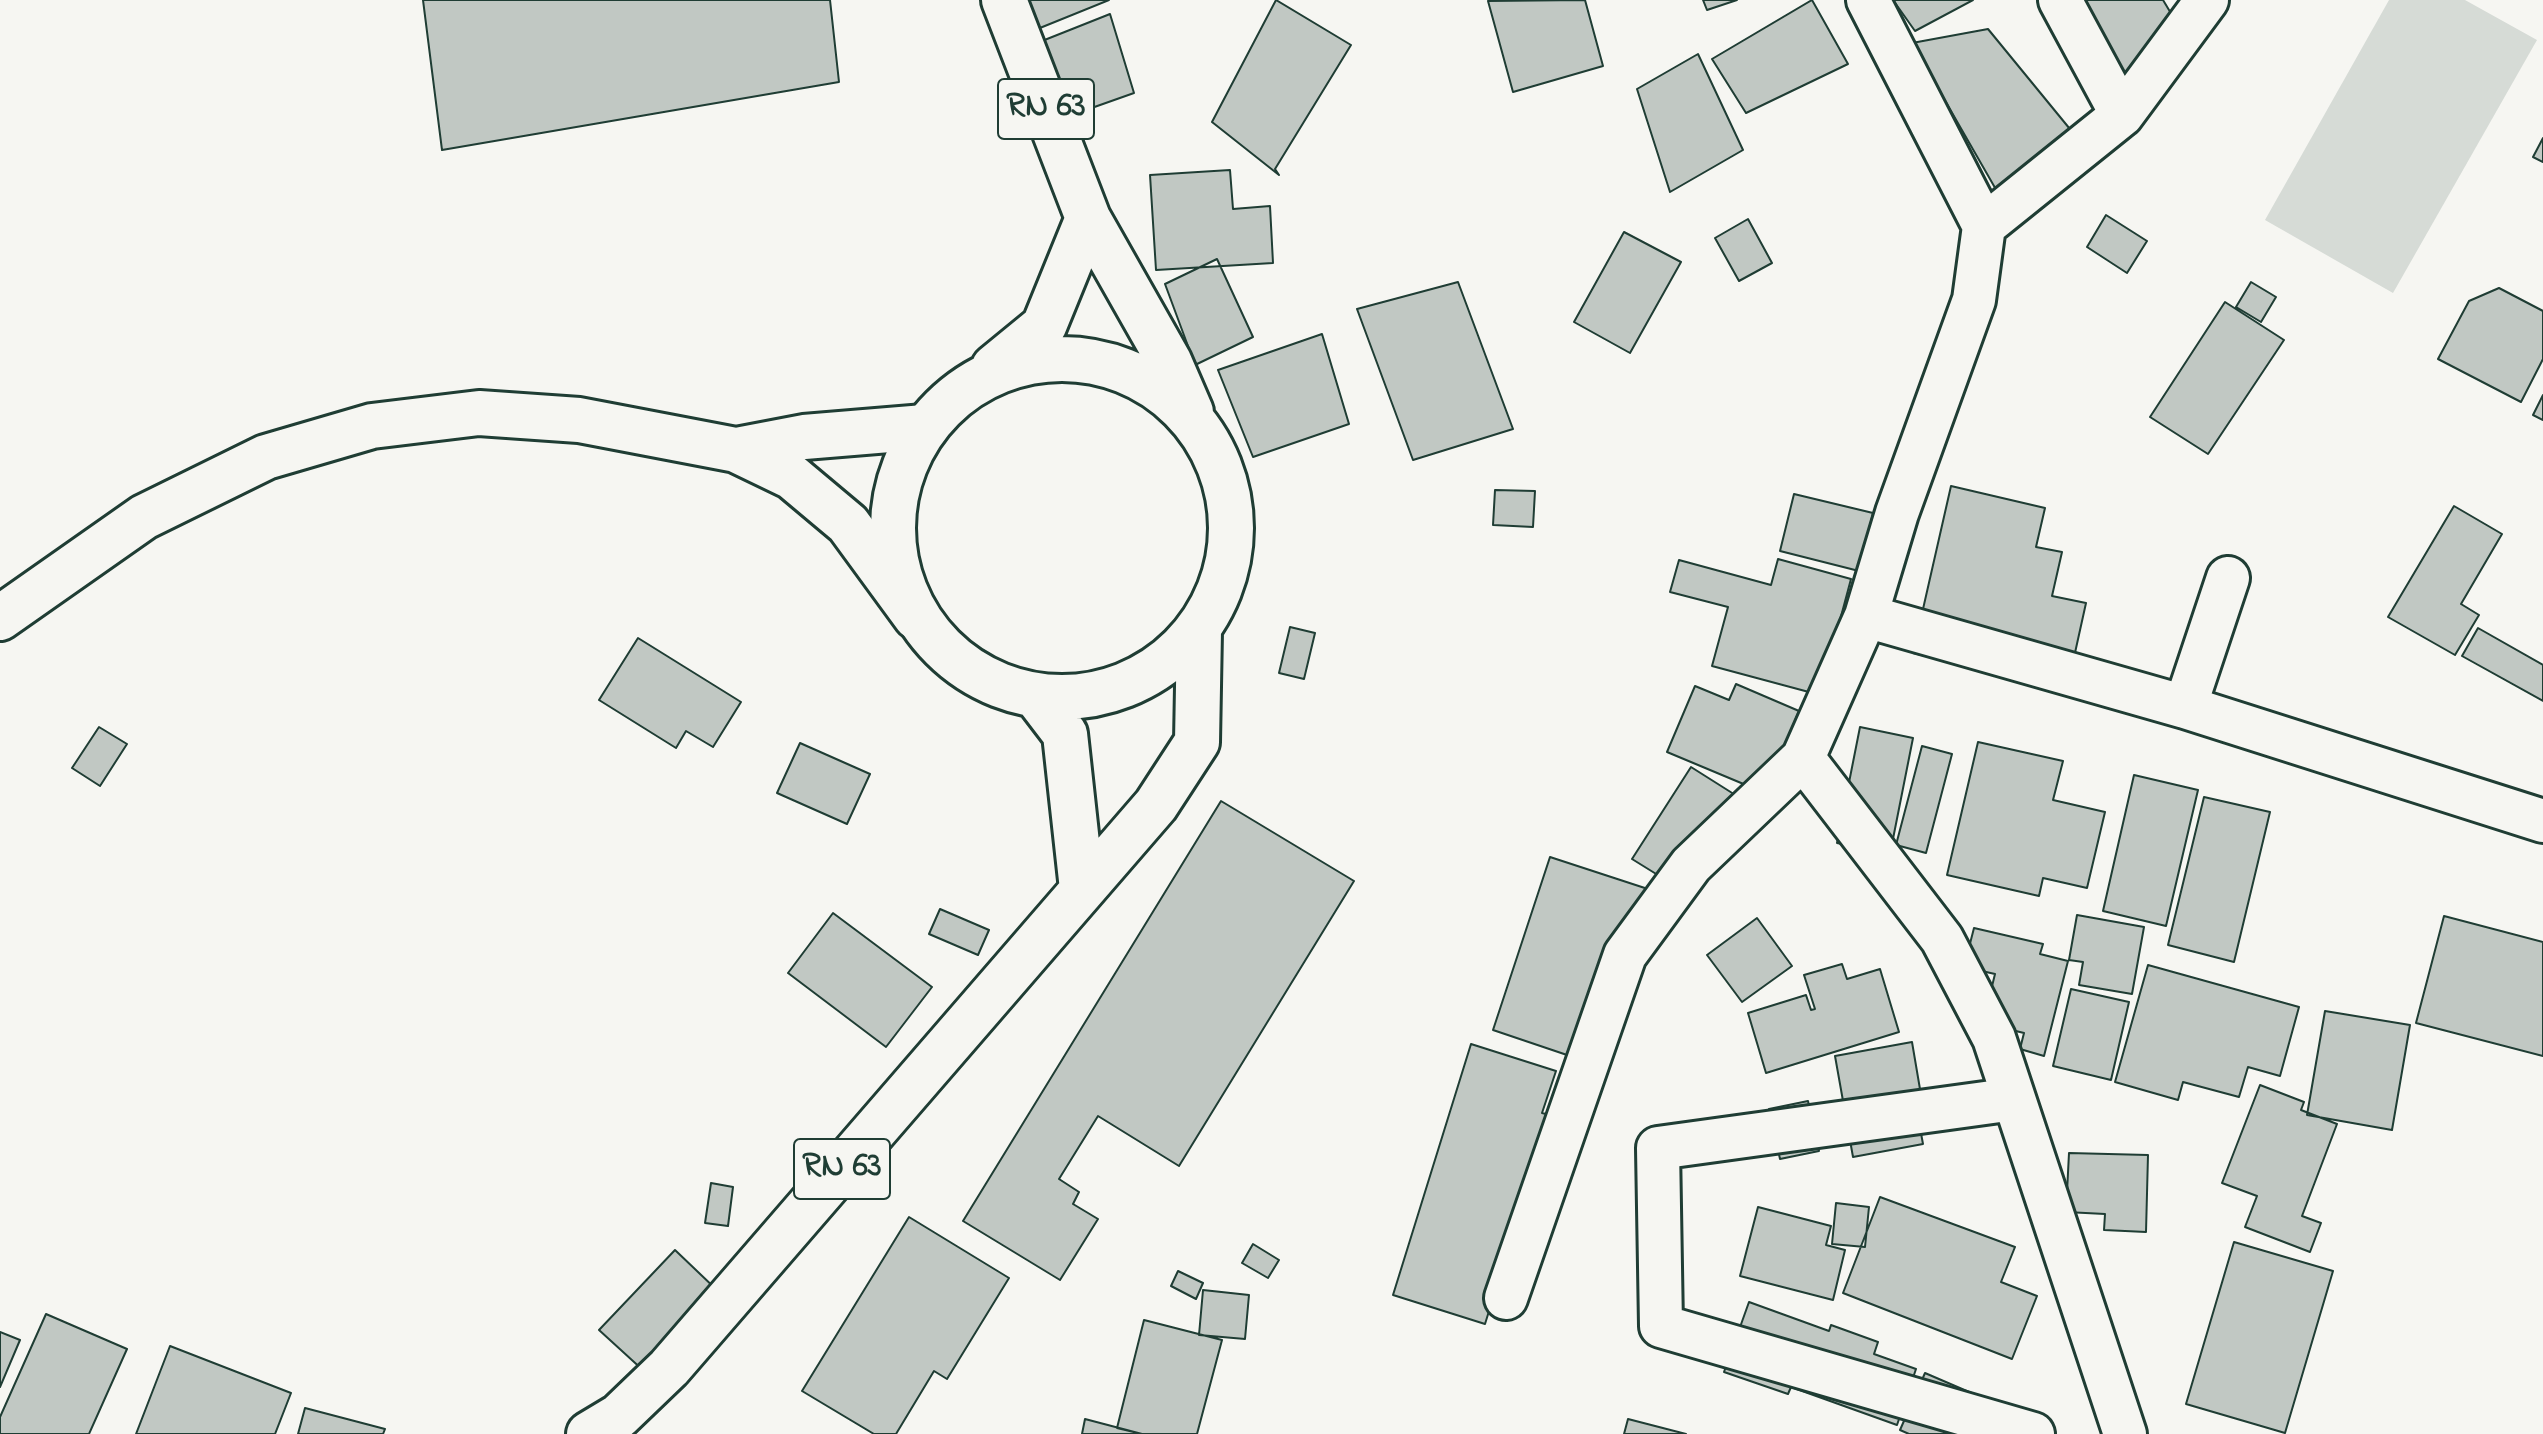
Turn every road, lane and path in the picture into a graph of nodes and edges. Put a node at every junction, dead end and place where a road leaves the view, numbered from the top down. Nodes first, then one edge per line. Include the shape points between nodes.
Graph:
1 (1004, 0) edge
2 (1868, 0) edge
3 (2060, 0) edge
4 (2207, 0) edge
5 (2122, 115) junction
6 (1088, 218) junction
7 (1984, 226) junction
8 (978, 380) junction
9 (1197, 424) junction
10 (925, 427) junction
11 (736, 450) junction
12 (2228, 578) dead end
13 (1866, 616) junction
14 (916, 617) junction
15 (0, 618) edge
16 (1199, 631) junction
17 (1036, 696) junction
18 (2185, 707) junction
19 (1803, 758) junction
20 (2543, 821) edge
21 (1082, 889) junction
22 (2014, 1099) junction
23 (1506, 1298) dead end
24 (589, 1434) edge
25 (2033, 1434) edge
26 (2125, 1434) edge

1 - 6 main road, RN 63
2 - 7 street
3 - 5 street
4 - 5 street
5 - 7 street
6 - 8 main road via 1044,326
6 - 9 main road via 1169,361
7 - 13 street via 1974,300
8 - 9 main road via 1023,363 1071,358 1118,368 1162,390
8 - 10 main road via 948,401
9 - 16 main road via 1223,473 1233,527 1224,582
10 - 11 main road via 804,437
10 - 14 main road via 900,471 891,521 896,571
11 - 14 main road via 792,477 848,524
11 - 15 main road via 579,420 479,413 372,426 266,457 144,517
12 - 18 street
13 - 18 street
13 - 19 street
14 - 17 main road via 948,655 978,675
16 - 17 main road via 1166,664 1127,686 1082,698
16 - 21 main road via 1197,742 1156,805
17 - 21 main road via 1065,734
18 - 20 street
19 - 22 street via 1942,939 1994,1038
19 - 23 street via 1691,865 1625,955
21 - 24 main road, RN 63 via 669,1368 619,1416
22 - 25 street via 1658,1148 1661,1326
22 - 26 street

